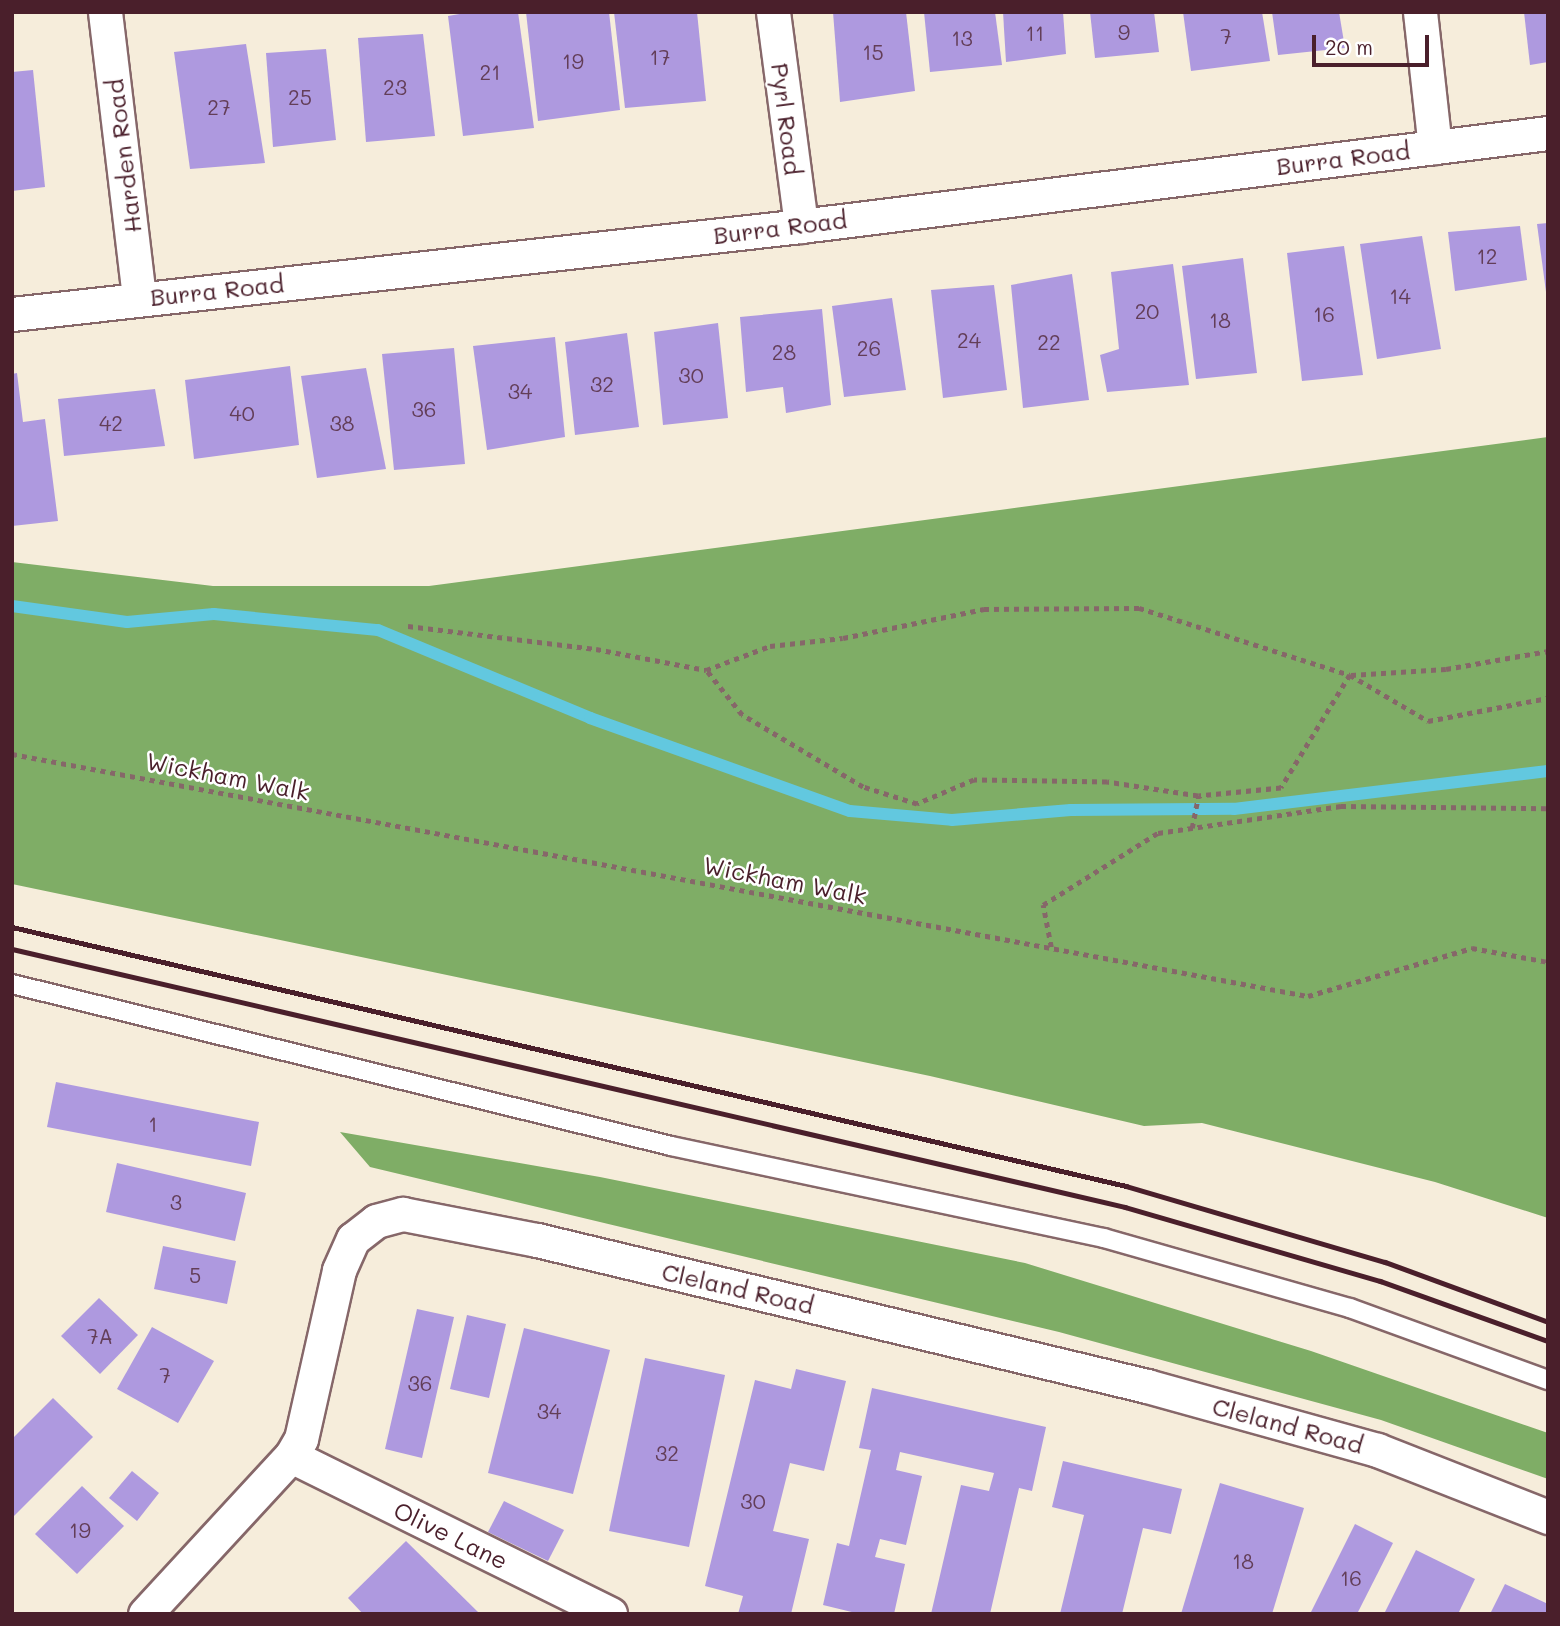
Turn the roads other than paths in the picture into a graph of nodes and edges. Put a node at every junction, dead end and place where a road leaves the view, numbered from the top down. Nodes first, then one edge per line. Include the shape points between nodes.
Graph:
1 (105, 12) edge
2 (773, 12) edge
3 (1420, 12) edge
4 (1548, 133) edge
5 (1435, 147) junction
6 (800, 226) junction
7 (139, 299) junction
8 (12, 314) edge
9 (12, 984) edge
10 (1548, 1380) edge
11 (292, 1456) junction
12 (1548, 1517) edge
13 (145, 1614) edge
14 (610, 1614) edge

1 - 7 street, Harden Road
2 - 6 street, Pyrl Road
3 - 5 street
4 - 5 street, Burra Road
5 - 6 street, Burra Road
6 - 7 street, Burra Road
7 - 8 street, Burra Road
9 - 10 lane via 671,1146 1104,1238 1350,1308
11 - 12 street, Cleland Road via 301,1439 339,1270 353,1239 376,1221 404,1214 537,1240 1147,1386 1377,1450
11 - 13 street, Cleland Road
11 - 14 street, Olive Lane

